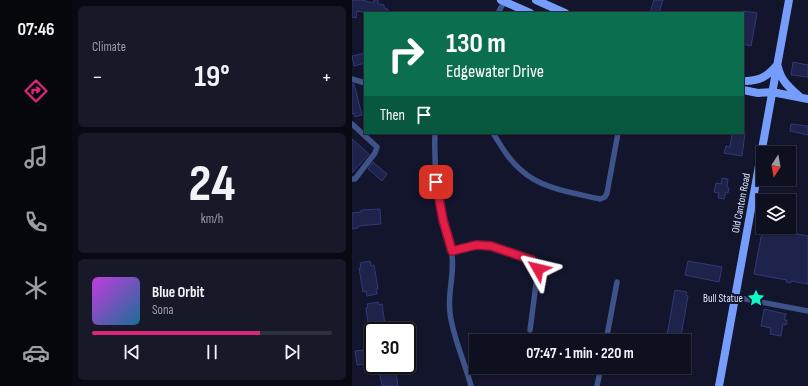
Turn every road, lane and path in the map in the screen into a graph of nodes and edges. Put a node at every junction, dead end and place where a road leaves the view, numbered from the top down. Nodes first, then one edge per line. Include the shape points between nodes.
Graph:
1 (503, 0) edge
2 (790, 0) edge
3 (538, 1) edge
4 (498, 12) edge
5 (528, 12) edge
6 (563, 12) edge
7 (778, 65) junction
8 (352, 79) edge
9 (745, 80) edge
10 (364, 83) edge
11 (744, 90) edge
12 (772, 92) junction
13 (805, 99) edge
14 (352, 124) edge
15 (435, 134) edge
16 (494, 134) edge
17 (618, 134) edge
18 (352, 179) edge
19 (452, 251) junction
20 (617, 282) dead end
21 (735, 297) junction
22 (808, 311) edge
23 (530, 330) dead end
24 (607, 334) edge
25 (600, 374) edge
26 (471, 386) edge
27 (597, 386) edge
28 (719, 386) edge

1 - 4 street
1 - 5 main road
2 - 7 main road, Old Canton Road
3 - 6 main road
7 - 9 main road via 764,78
7 - 12 main road, Old Canton Road
7 - 13 main road via 787,86
8 - 10 street
9 - 12 main road via 760,84
11 - 12 main road
12 - 13 main road
12 - 21 main road, Old Canton Road
14 - 18 street via 377,147 375,154 355,179
15 - 19 street via 436,182
16 - 17 street via 521,171 532,178 549,186 602,198 607,193
19 - 23 street via 476,245 491,246 532,260 538,269
19 - 26 street via 449,312
20 - 24 street
21 - 22 street
21 - 28 main road, Old Canton Road
25 - 27 street

